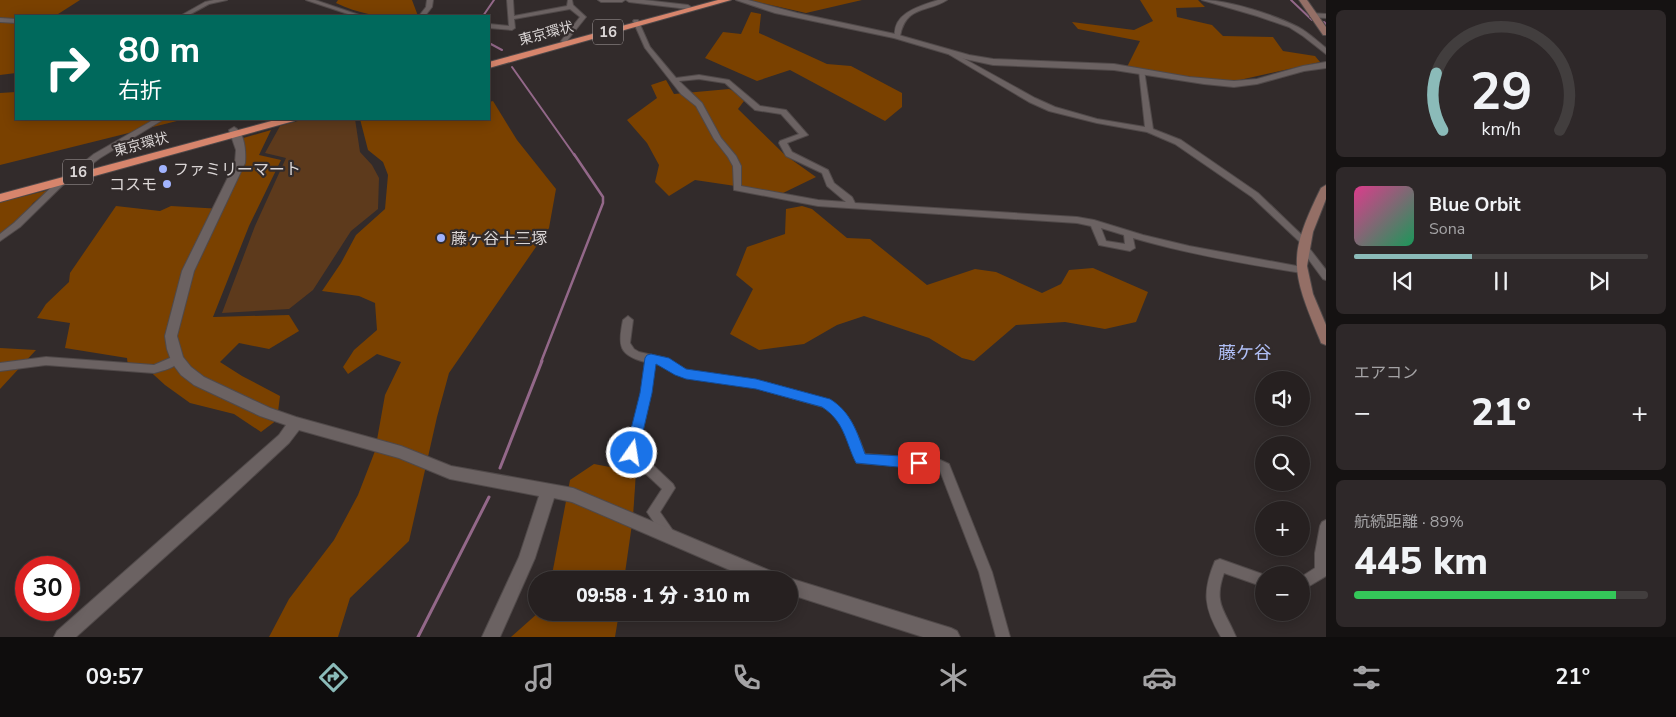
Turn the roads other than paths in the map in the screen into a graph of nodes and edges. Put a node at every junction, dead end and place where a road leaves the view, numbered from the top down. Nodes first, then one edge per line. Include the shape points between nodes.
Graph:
1 (224, 0) edge
2 (309, 0) edge
3 (430, 0) edge
4 (510, 0) edge
5 (601, 0) edge
6 (622, 0) edge
7 (629, 0) edge
8 (715, 0) edge
9 (727, 0) edge
10 (740, 0) edge
11 (944, 0) edge
12 (1205, 0) edge
13 (1303, 0) edge
14 (571, 3) edge
15 (688, 7) junction
16 (185, 15) edge
17 (357, 15) edge
18 (423, 15) edge
19 (1313, 15) junction
20 (1326, 16) edge
21 (511, 18) junction
22 (0, 20) edge
23 (15, 21) edge
24 (637, 23) junction
25 (490, 26) edge
26 (1326, 33) edge
27 (896, 36) junction
28 (564, 41) junction
29 (1326, 52) edge
30 (952, 54) junction
31 (490, 63) edge
32 (490, 63) edge
33 (1326, 65) edge
34 (1142, 72) junction
35 (674, 80) junction
36 (158, 120) edge
37 (271, 120) edge
38 (286, 120) edge
39 (1149, 130) junction
40 (234, 132) junction
41 (73, 174) junction
42 (63, 181) junction
43 (1326, 188) edge
44 (0, 194) edge
45 (0, 198) edge
46 (852, 206) junction
47 (1094, 223) junction
48 (1128, 234) junction
49 (0, 238) edge
50 (1304, 244) junction
51 (1302, 270) junction
52 (1326, 277) edge
53 (628, 320) dead end
54 (1326, 340) edge
55 (651, 358) junction
56 (177, 359) junction
57 (0, 367) edge
58 (296, 424) junction
59 (549, 490) junction
60 (1326, 526) edge
61 (672, 538) junction
62 (1324, 542) edge
63 (751, 571) edge
64 (1324, 572) edge
65 (1255, 578) edge
66 (1310, 579) edge
67 (798, 589) edge
68 (63, 637) edge
69 (491, 637) edge
70 (951, 637) edge
71 (1003, 637) edge
72 (1229, 637) edge

1 - 16 street via 207,3
2 - 17 street
3 - 18 street
4 - 21 street
5 - 6 street
7 - 15 street
8 - 15 highway, 東京環状 / 16
9 - 24 highway, 東京環状 / 16
10 - 27 street
11 - 27 street via 910,12 902,18
12 - 29 street via 1293,26
13 - 19 main road
14 - 21 street
14 - 28 street via 583,17
15 - 24 highway, 東京環状 / 16
19 - 20 street
19 - 26 main road
21 - 25 street via 512,28
22 - 23 street
24 - 28 highway, 東京環状 / 16
24 - 31 highway, 東京環状 / 16
24 - 35 street via 646,47
27 - 30 street
28 - 32 highway, 東京環状 / 16
30 - 34 street via 1021,65 1098,66
30 - 39 street via 1052,109
33 - 34 street via 1310,65 1249,83 1196,81
34 - 39 street
35 - 46 street via 699,105 718,139 732,156 737,166 737,188 818,204
35 - 46 street via 699,77 727,81 758,108 783,112 804,135 784,140 789,154 825,172 830,184 849,199
36 - 41 street
37 - 40 highway, 東京環状 / 16
38 - 40 highway, 東京環状 / 16
39 - 50 street via 1178,142 1217,168 1266,205
40 - 41 highway, 東京環状 / 16
40 - 42 highway, 東京環状 / 16
40 - 56 street via 241,150 238,169 188,271 171,336
41 - 42 highway
41 - 44 highway, 東京環状 / 16
42 - 45 highway, 東京環状 / 16
42 - 49 street
43 - 50 main road
46 - 47 street
47 - 48 street
47 - 48 street via 1102,243 1130,248
48 - 51 street
50 - 51 main road
50 - 52 street
51 - 54 main road via 1304,284
53 - 55 street via 624,342 627,349
55 - 61 street via 632,453 669,488 653,512
55 - 71 street via 686,374 756,384 826,402 836,409 849,427 861,459 938,464 945,468 985,568
56 - 57 street via 154,369 46,361
56 - 58 street via 199,382
58 - 59 street via 400,452 450,472
58 - 68 street via 211,506
59 - 61 street via 573,495
59 - 69 street via 527,558
60 - 62 street
61 - 63 street
62 - 64 street via 1321,552
64 - 66 street
65 - 72 street via 1220,565 1212,586 1212,598 1217,617
67 - 70 street

